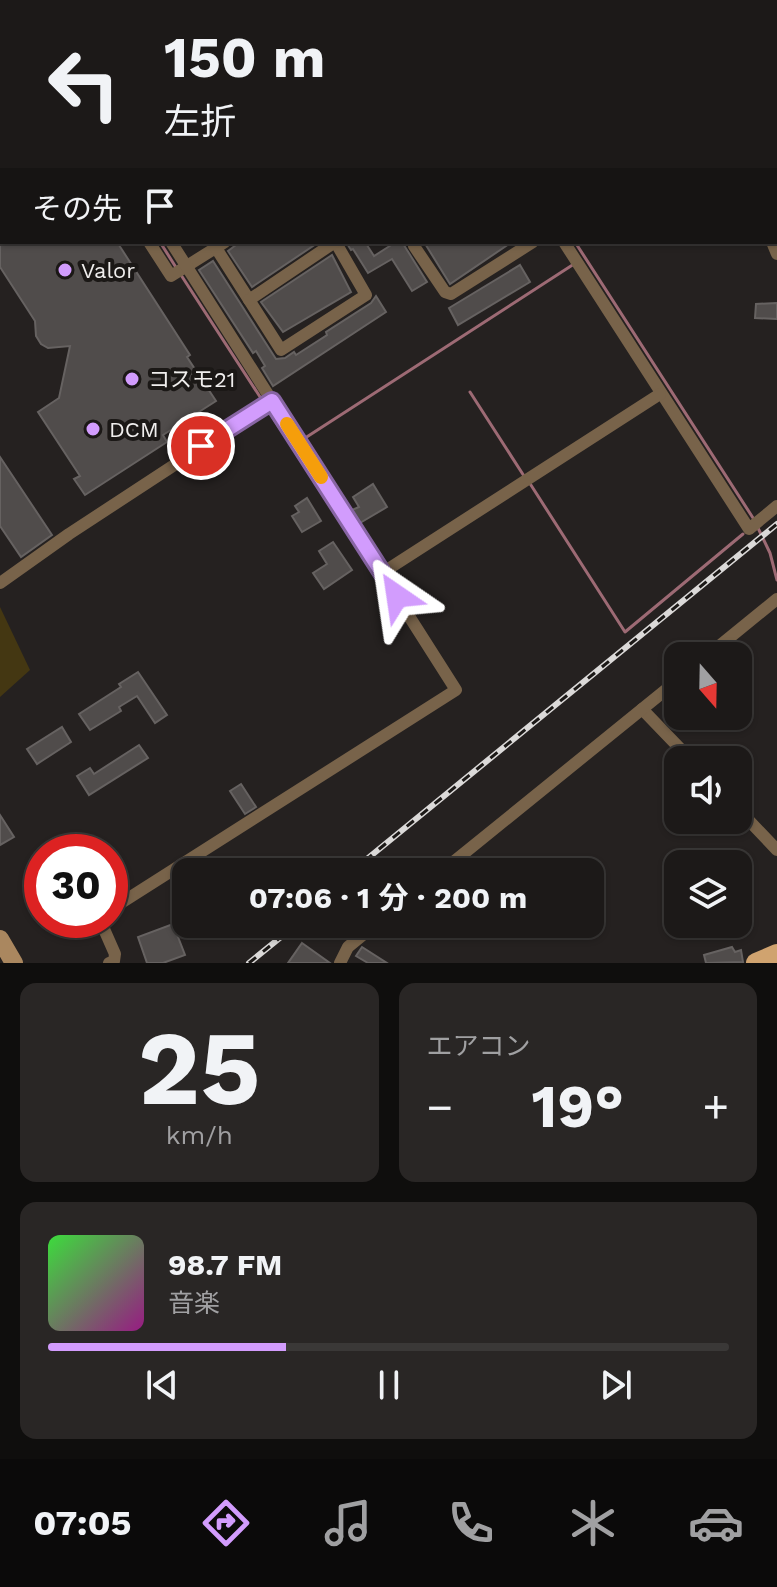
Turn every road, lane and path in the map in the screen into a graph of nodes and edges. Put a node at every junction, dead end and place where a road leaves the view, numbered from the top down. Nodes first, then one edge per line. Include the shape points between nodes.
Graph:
1 (150, 244) edge
2 (172, 244) edge
3 (333, 244) edge
4 (337, 244) edge
5 (414, 244) edge
6 (530, 244) edge
7 (565, 244) edge
8 (220, 245) edge
9 (187, 266) junction
10 (249, 300) junction
11 (660, 394) junction
12 (272, 401) junction
13 (777, 506) edge
14 (382, 573) junction
15 (0, 583) edge
16 (772, 603) edge
17 (724, 642) edge
18 (664, 691) edge
19 (642, 709) junction
20 (678, 746) edge
21 (752, 824) edge
22 (777, 850) edge
23 (458, 858) edge
24 (128, 899) edge
25 (108, 938) edge
26 (359, 938) edge
27 (0, 939) edge
28 (777, 954) edge
29 (345, 961) edge
30 (14, 963) edge
31 (109, 963) edge
32 (756, 963) edge

1 - 9 street via 171,276
2 - 9 street
3 - 10 street
4 - 10 street via 366,295 281,350
5 - 6 street via 451,294
7 - 11 street
8 - 9 street
8 - 10 street
9 - 12 street
11 - 13 street via 749,529
11 - 14 street
12 - 14 street
12 - 15 street
14 - 24 street via 456,690
16 - 17 street
18 - 19 street
19 - 20 street
19 - 23 street
21 - 22 street
25 - 31 street via 115,954
26 - 29 street via 348,947
27 - 30 main road
28 - 32 main road

